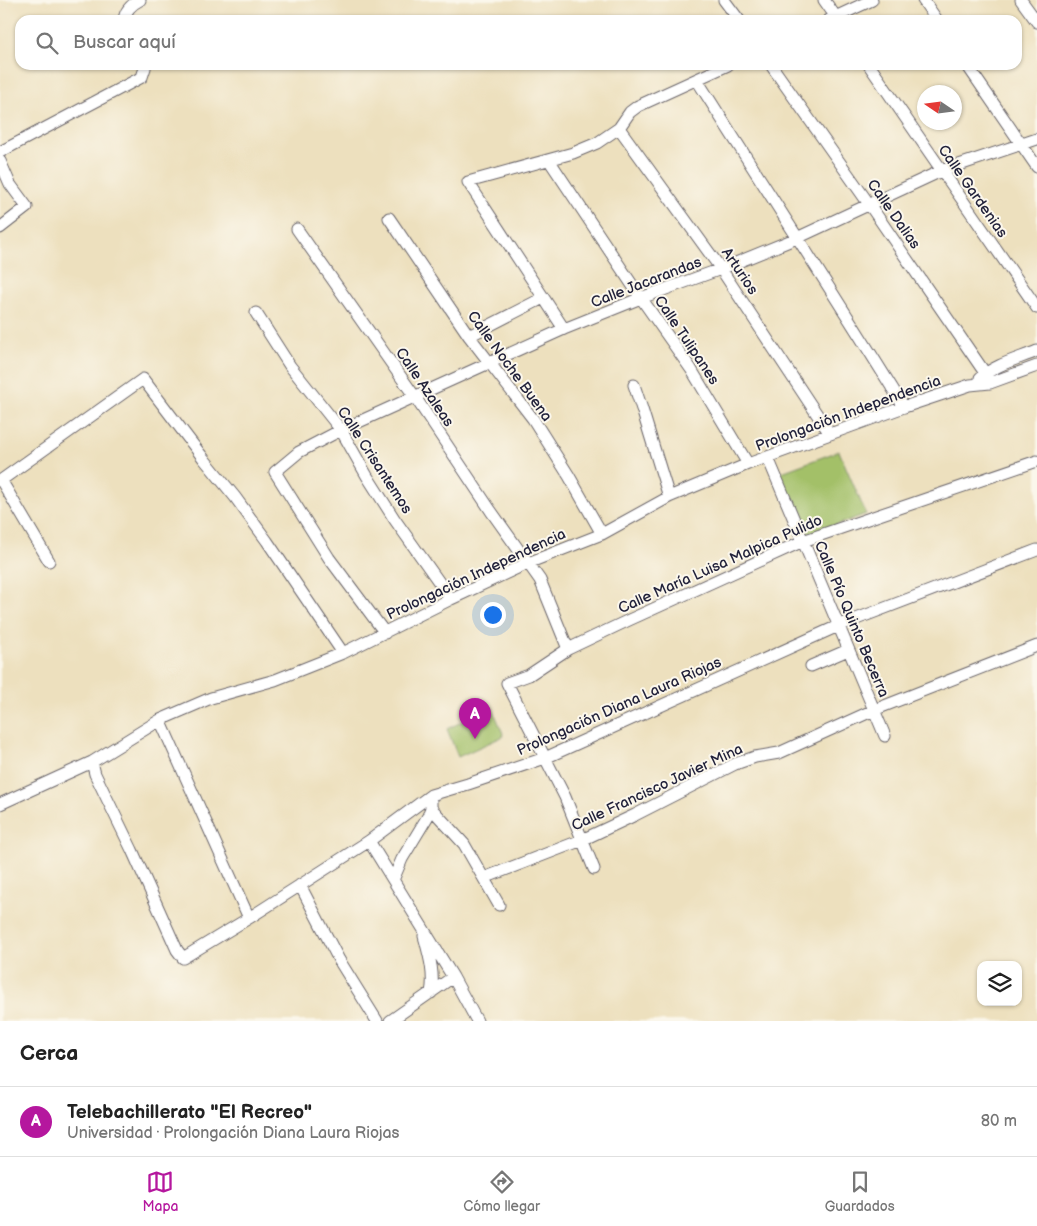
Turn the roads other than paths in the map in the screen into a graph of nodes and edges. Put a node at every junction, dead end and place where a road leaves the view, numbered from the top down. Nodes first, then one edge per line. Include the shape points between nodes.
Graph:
1 (140, 0) edge
2 (724, 0) edge
3 (824, 0) edge
4 (872, 0) edge
5 (923, 0) edge
6 (1021, 0) edge
7 (125, 15) edge
8 (734, 15) edge
9 (832, 15) edge
10 (842, 15) edge
11 (934, 15) edge
12 (1037, 22) edge
13 (144, 70) edge
14 (718, 70) edge
15 (775, 70) edge
16 (872, 70) edge
17 (971, 70) edge
18 (697, 80) junction
19 (619, 128) junction
20 (1037, 139) edge
21 (1021, 144) junction
22 (0, 152) edge
23 (549, 160) junction
24 (0, 161) edge
25 (1037, 167) edge
26 (941, 170) junction
27 (869, 204) junction
28 (390, 218) dead end
29 (0, 228) edge
30 (297, 229) dead end
31 (797, 238) junction
32 (721, 269) junction
33 (544, 298) junction
34 (641, 298) junction
35 (1037, 308) edge
36 (256, 313) dead end
37 (564, 329) junction
38 (469, 336) junction
39 (1037, 351) edge
40 (490, 363) junction
41 (1037, 366) edge
42 (988, 378) junction
43 (634, 385) dead end
44 (415, 397) junction
45 (904, 407) junction
46 (341, 430) junction
47 (830, 434) junction
48 (768, 458) junction
49 (1037, 461) edge
50 (748, 464) junction
51 (1, 480) edge
52 (669, 497) junction
53 (602, 534) junction
54 (803, 541) junction
55 (1037, 550) edge
56 (49, 561) dead end
57 (528, 563) junction
58 (451, 599) junction
59 (838, 626) junction
60 (385, 633) junction
61 (1037, 646) edge
62 (568, 649) junction
63 (848, 650) junction
64 (343, 654) junction
65 (812, 666) dead end
66 (874, 710) junction
67 (160, 720) junction
68 (885, 736) dead end
69 (545, 758) junction
70 (92, 762) junction
71 (430, 794) junction
72 (0, 804) edge
73 (431, 808) junction
74 (582, 840) junction
75 (369, 842) junction
76 (594, 869) dead end
77 (484, 878) junction
78 (393, 880) junction
79 (300, 885) junction
80 (499, 905) dead end
81 (249, 918) junction
82 (422, 928) junction
83 (454, 977) junction
84 (431, 993) junction
85 (377, 1021) edge
86 (390, 1021) edge
87 (477, 1021) edge

1 - 7 street
2 - 8 street
3 - 9 street
4 - 10 street
5 - 11 street
6 - 12 street
13 - 22 street via 142,77
14 - 18 street
15 - 27 street, Calle Dalias
16 - 26 street, Calle Gardenias
17 - 21 street
18 - 19 street via 638,106
18 - 31 street
19 - 23 street via 597,143
19 - 32 street, Arturios
20 - 21 street, Calle Jacarandas
21 - 25 street
21 - 26 street, Calle Jacarandas
23 - 33 street via 468,182
23 - 34 street, Calle Tulipanes
24 - 29 street via 10,184 27,207
26 - 27 street, Calle Jacarandas
26 - 35 street, Calle Gardenias
27 - 31 street, Calle Jacarandas
27 - 42 street, Calle Dalias
28 - 38 street, Calle Noche Buena
30 - 44 street, Calle Azaleas
31 - 32 street, Calle Jacarandas
31 - 45 street
32 - 34 street, Calle Jacarandas
32 - 47 street, Arturios
33 - 37 street
33 - 38 street
34 - 37 street, Calle Jacarandas
34 - 50 street, Calle Tulipanes via 691,369
36 - 46 street, Calle Crisantemos via 290,366
37 - 40 street, Calle Jacarandas
38 - 40 street, Calle Noche Buena
39 - 42 street, Prolongación Independencia via 999,366
40 - 44 street, Calle Jacarandas
40 - 53 street, Calle Noche Buena via 532,419
41 - 42 street, Prolongación Independencia
42 - 45 street, Prolongación Independencia
43 - 52 street
44 - 46 street, Calle Jacarandas
44 - 57 street, Calle Azaleas
45 - 47 street, Prolongación Independencia
46 - 58 street, Calle Crisantemos via 395,520
46 - 60 street, Calle Jacarandas via 299,452 275,472 329,558
47 - 48 street, Prolongación Independencia
48 - 50 street, Prolongación Independencia
48 - 54 street, Calle Pío Quinto Becerra
49 - 54 street, Calle María Luisa Malpica Pulido
50 - 52 street, Prolongación Independencia
51 - 56 street
51 - 64 street via 143,379 267,541
52 - 53 street, Prolongación Independencia
53 - 57 street, Prolongación Independencia
54 - 59 street, Calle Pío Quinto Becerra
54 - 62 street, Calle María Luisa Malpica Pulido
55 - 59 street, Prolongación Diana Laura Riojas
57 - 58 street, Prolongación Independencia
57 - 62 street, Calle Azaleas via 540,580
58 - 60 street, Prolongación Independencia
59 - 63 street, Calle Pío Quinto Becerra
59 - 69 street, Prolongación Diana Laura Riojas
60 - 64 street, Prolongación Independencia
61 - 66 street, Calle Francisco Javier Mina
62 - 69 street, Calle María Luisa Malpica Pulido via 529,675 507,683
63 - 65 street
63 - 66 street, Calle Pío Quinto Becerra
64 - 67 street, Prolongación Independencia via 275,680 211,698
66 - 68 street, Calle Pío Quinto Becerra
66 - 74 street, Calle Francisco Javier Mina via 780,753 735,764
67 - 70 street, Prolongación Independencia
67 - 81 street
69 - 71 street, Prolongación Diana Laura Riojas
69 - 74 street
70 - 72 street, Prolongación Independencia
70 - 81 street, Prolongación Diana Laura Riojas via 182,958
71 - 73 street
71 - 75 street, Prolongación Diana Laura Riojas
73 - 77 street via 464,844
73 - 78 street
74 - 76 street
74 - 77 street, Calle Francisco Javier Mina
75 - 78 street
75 - 79 street, Prolongación Diana Laura Riojas
77 - 80 street
78 - 82 street
79 - 81 street, Prolongación Diana Laura Riojas
79 - 85 street via 339,960
82 - 83 street
82 - 84 street via 432,969
83 - 84 street
83 - 87 street
84 - 86 street

